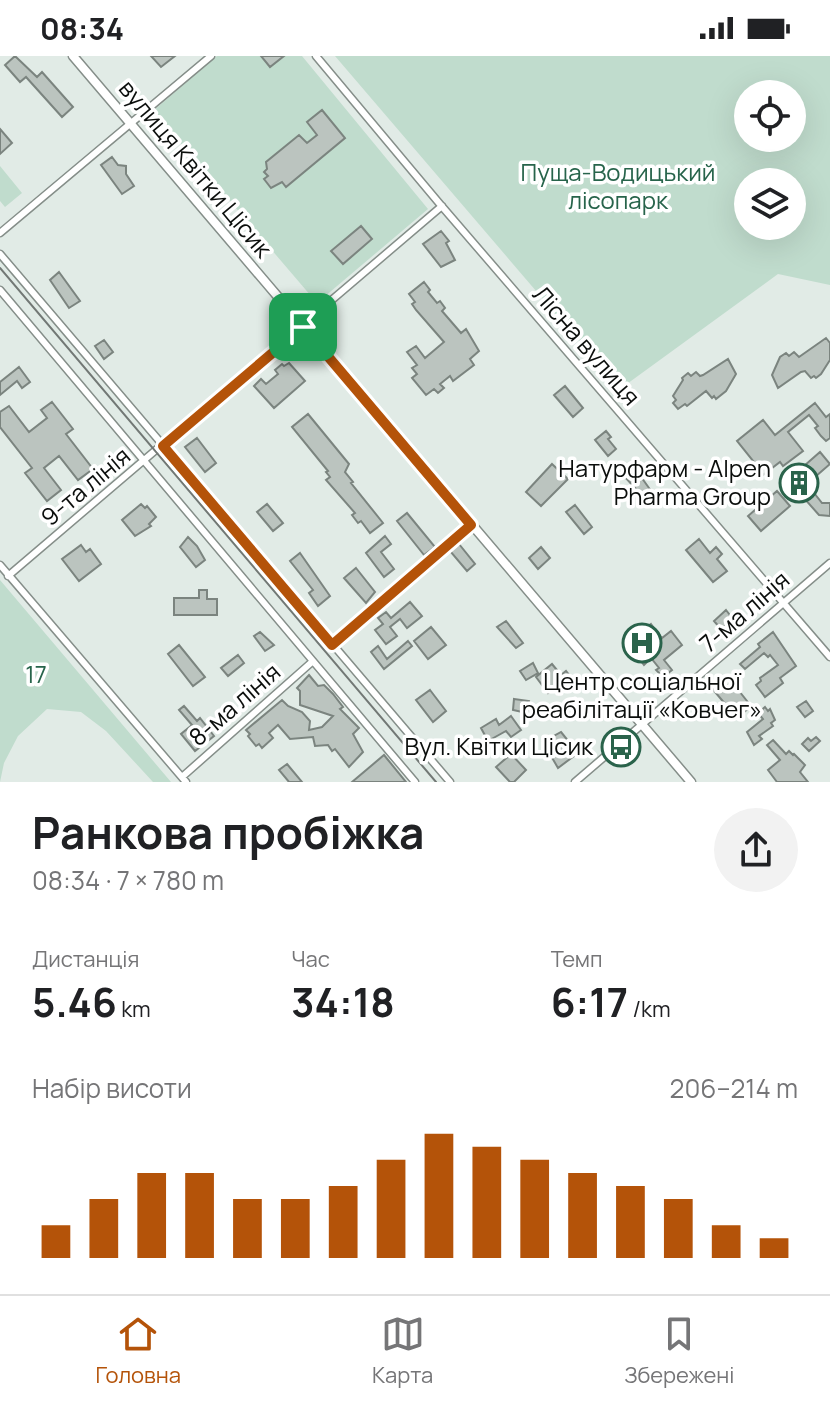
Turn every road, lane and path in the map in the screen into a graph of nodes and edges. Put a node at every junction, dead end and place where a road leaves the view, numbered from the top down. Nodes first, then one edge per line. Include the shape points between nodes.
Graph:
1 (73, 56) edge
2 (211, 56) edge
3 (316, 56) edge
4 (132, 124) junction
5 (442, 206) junction
6 (0, 233) edge
7 (0, 254) edge
8 (0, 290) edge
9 (303, 327) junction
10 (163, 446) junction
11 (144, 461) junction
12 (471, 525) junction
13 (830, 563) edge
14 (0, 565) edge
15 (8, 576) junction
16 (784, 602) junction
17 (332, 645) junction
18 (830, 657) edge
19 (313, 661) junction
20 (642, 724) junction
21 (184, 779) edge
22 (415, 782) edge
23 (450, 782) edge
24 (575, 782) edge
25 (691, 782) edge

1 - 4 street, вулиця Квітки Цісик
2 - 4 street
3 - 5 street, Лісна вулиця
4 - 6 street
4 - 9 street, вулиця Квітки Цісик
5 - 9 street, 9-та лінія
5 - 16 street, Лісна вулиця
7 - 10 street
8 - 11 street
9 - 10 street, 9-та лінія
9 - 12 street, вулиця Квітки Цісик
10 - 11 street, 9-та лінія
10 - 17 street
11 - 15 street, 9-та лінія
11 - 19 street
12 - 17 street
12 - 20 street, вулиця Квітки Цісик
13 - 16 street, 7-ма лінія
14 - 15 street
15 - 21 street
16 - 18 street, Лісна вулиця
16 - 20 street, 7-ма лінія
17 - 23 street
19 - 21 street, 8-ма лінія
19 - 22 street
20 - 24 street, 7-ма лінія
20 - 25 street, вулиця Квітки Цісик

